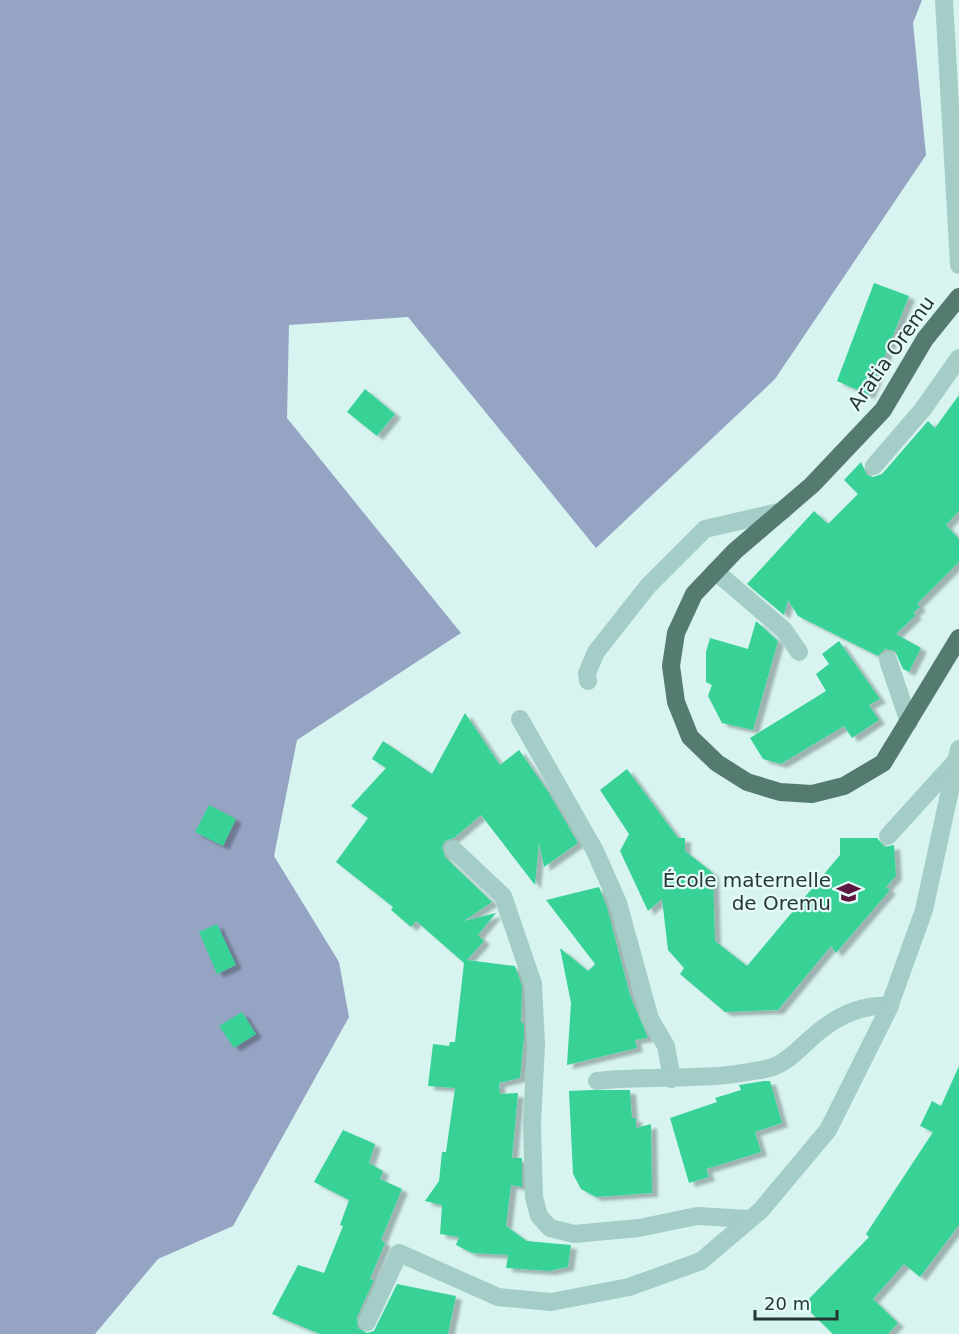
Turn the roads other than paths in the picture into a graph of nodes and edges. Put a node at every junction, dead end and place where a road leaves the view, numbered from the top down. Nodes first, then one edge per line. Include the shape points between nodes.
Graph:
1 (944, 0) edge
2 (959, 265) edge
3 (959, 297) edge
4 (959, 358) edge
5 (874, 466) dead end
6 (783, 511) junction
7 (715, 571) junction
8 (959, 638) edge
9 (799, 652) dead end
10 (888, 660) dead end
11 (588, 681) dead end
12 (520, 719) dead end
13 (909, 722) junction
14 (958, 755) edge
15 (888, 836) dead end
16 (453, 849) dead end
17 (890, 1006) junction
18 (672, 1078) junction
19 (597, 1081) dead end
20 (750, 1219) junction
21 (367, 1322) dead end

1 - 2 street
3 - 6 main road, Aratia Oremu via 925,339 883,410
4 - 5 street via 923,409
6 - 7 main road, Aratia Oremu
6 - 11 street, Aratia Oremu via 705,529 648,586 596,652 587,673
7 - 9 street via 784,630
7 - 13 main road, Aratia Oremu via 694,594 676,633 671,666 676,702 690,737 717,763 747,782 780,792 812,794 844,786 883,763
8 - 13 main road, Aratia Oremu
10 - 13 street
12 - 18 street via 595,851 618,903 650,1019 666,1046
14 - 15 street
14 - 17 street via 924,910
16 - 20 street via 503,896 533,984 536,1045 532,1125 534,1197 539,1216 550,1228 574,1234 639,1228 697,1216
17 - 18 street via 874,1005 850,1012 776,1066 736,1074
17 - 20 street via 828,1130
18 - 19 street
20 - 21 street via 701,1261 629,1287 551,1302 498,1297 399,1253

